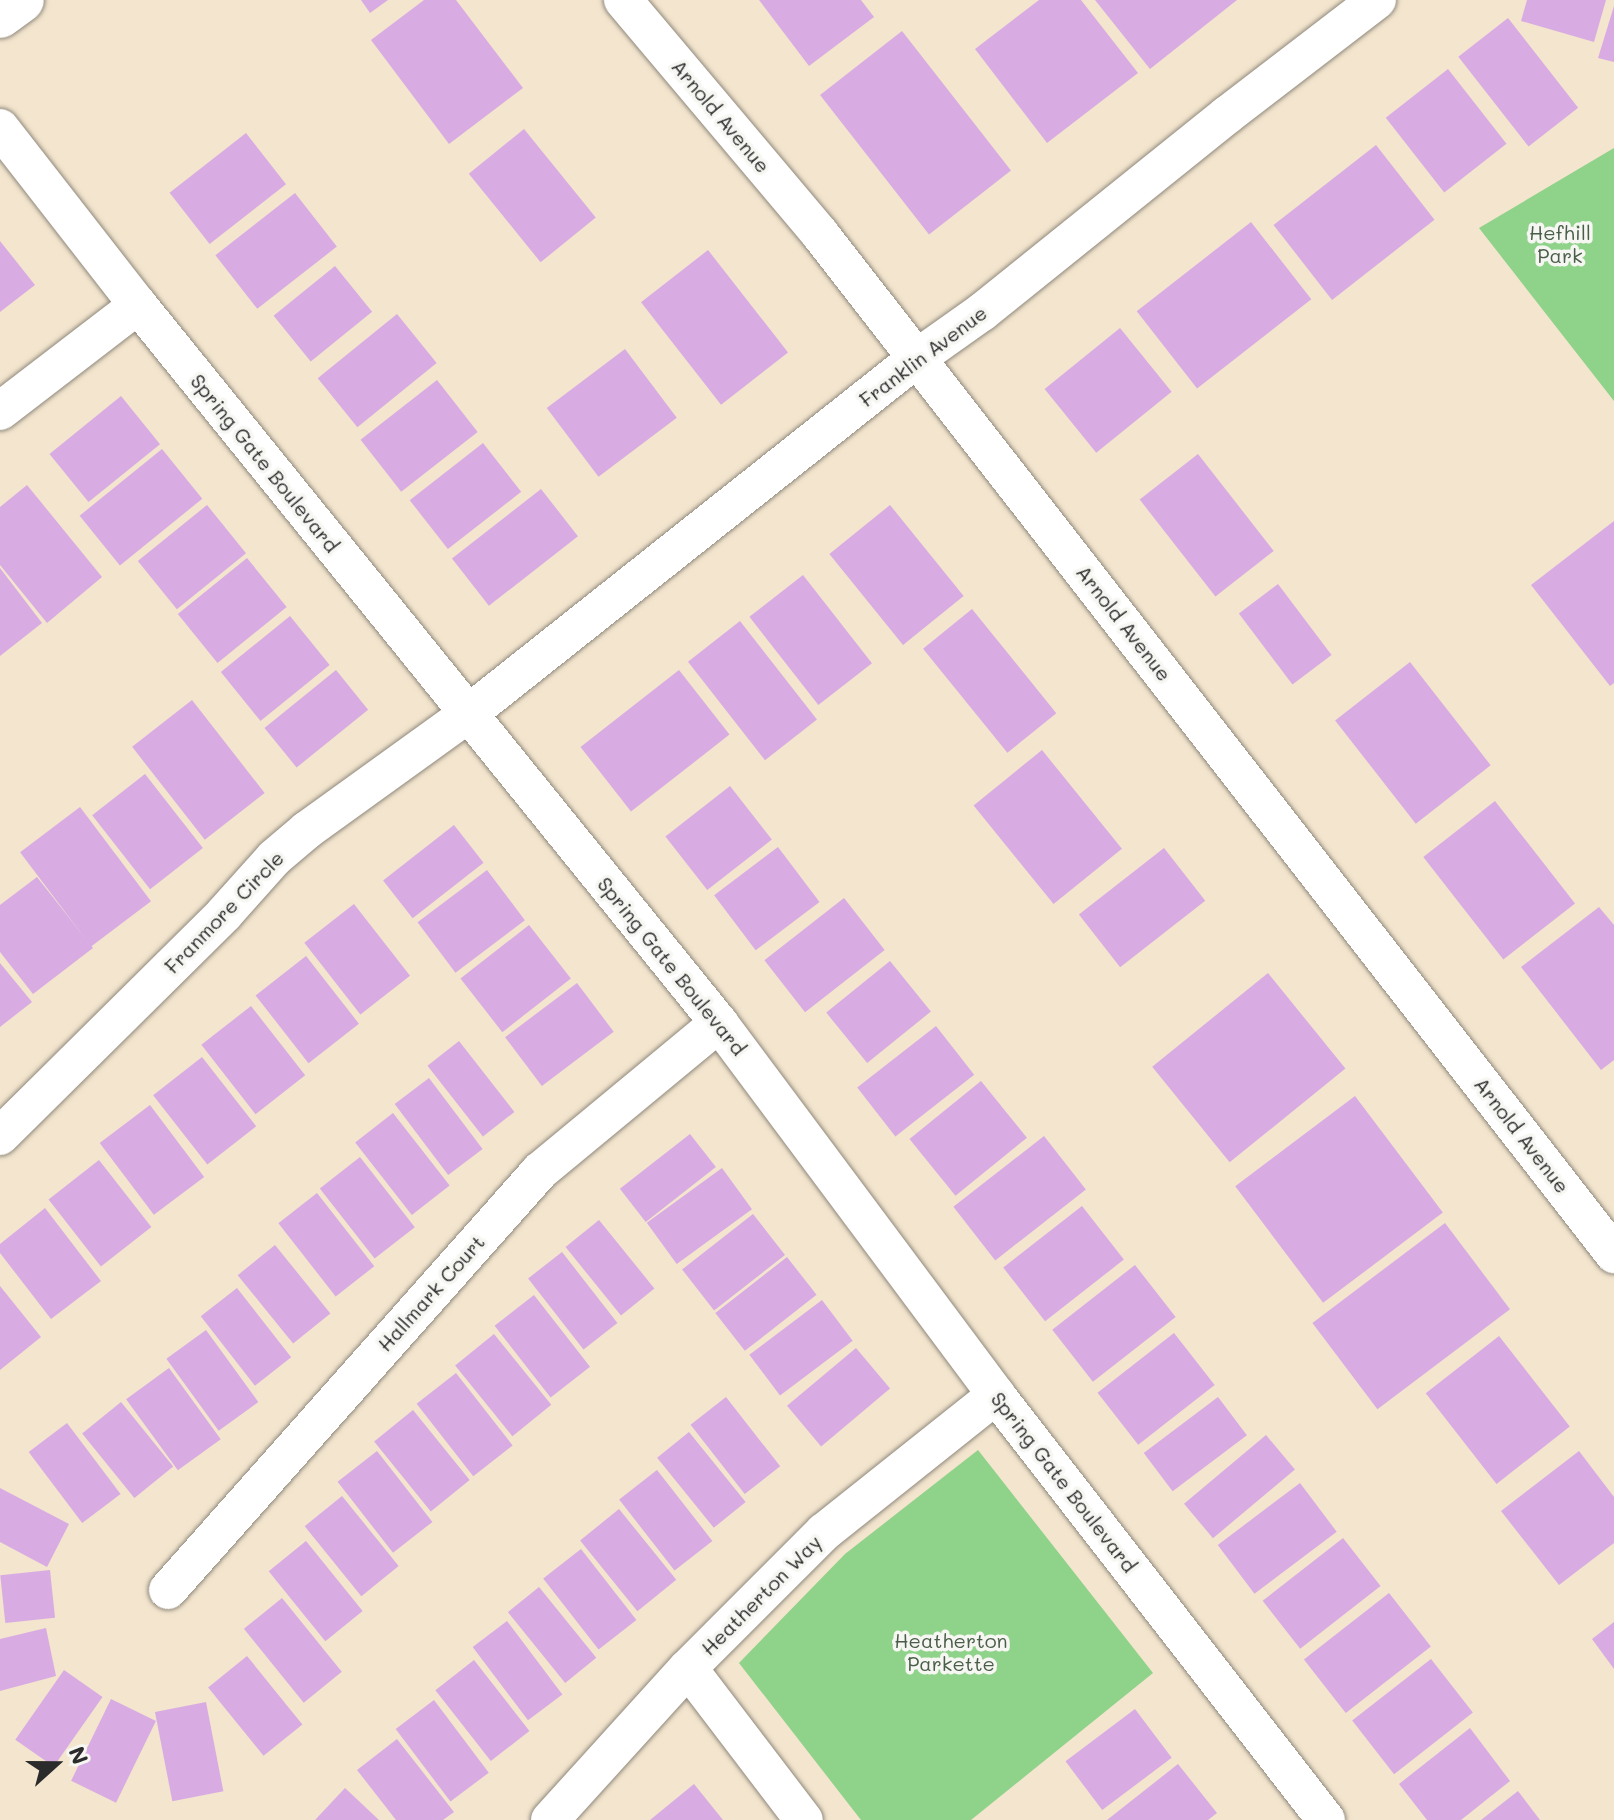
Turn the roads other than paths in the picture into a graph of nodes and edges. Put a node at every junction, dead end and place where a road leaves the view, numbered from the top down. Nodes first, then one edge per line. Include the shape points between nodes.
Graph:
1 (22, 0) edge
2 (623, 0) edge
3 (1377, 0) edge
4 (0, 16) edge
5 (0, 128) edge
6 (138, 305) junction
7 (917, 358) junction
8 (0, 411) edge
9 (468, 714) junction
10 (719, 1023) junction
11 (0, 1136) edge
12 (1614, 1254) edge
13 (996, 1395) junction
14 (168, 1590) dead end
15 (688, 1668) junction
16 (550, 1820) edge
17 (804, 1820) edge
18 (1326, 1820) edge

1 - 4 street
2 - 7 street, Arnold Avenue
3 - 7 street, Franklin Avenue
5 - 6 street, Spring Gate Boulevard
6 - 8 street
6 - 9 street, Spring Gate Boulevard
7 - 9 street, Franklin Avenue
7 - 12 street, Arnold Avenue
9 - 10 street, Spring Gate Boulevard
9 - 11 street, Franmore Circle via 274,858
10 - 13 street, Spring Gate Boulevard
10 - 14 street, Hallmark Court via 540,1171
13 - 15 street, Heatherton Way via 824,1532
13 - 18 street, Spring Gate Boulevard
15 - 16 street, Heatherton Way
15 - 17 street

